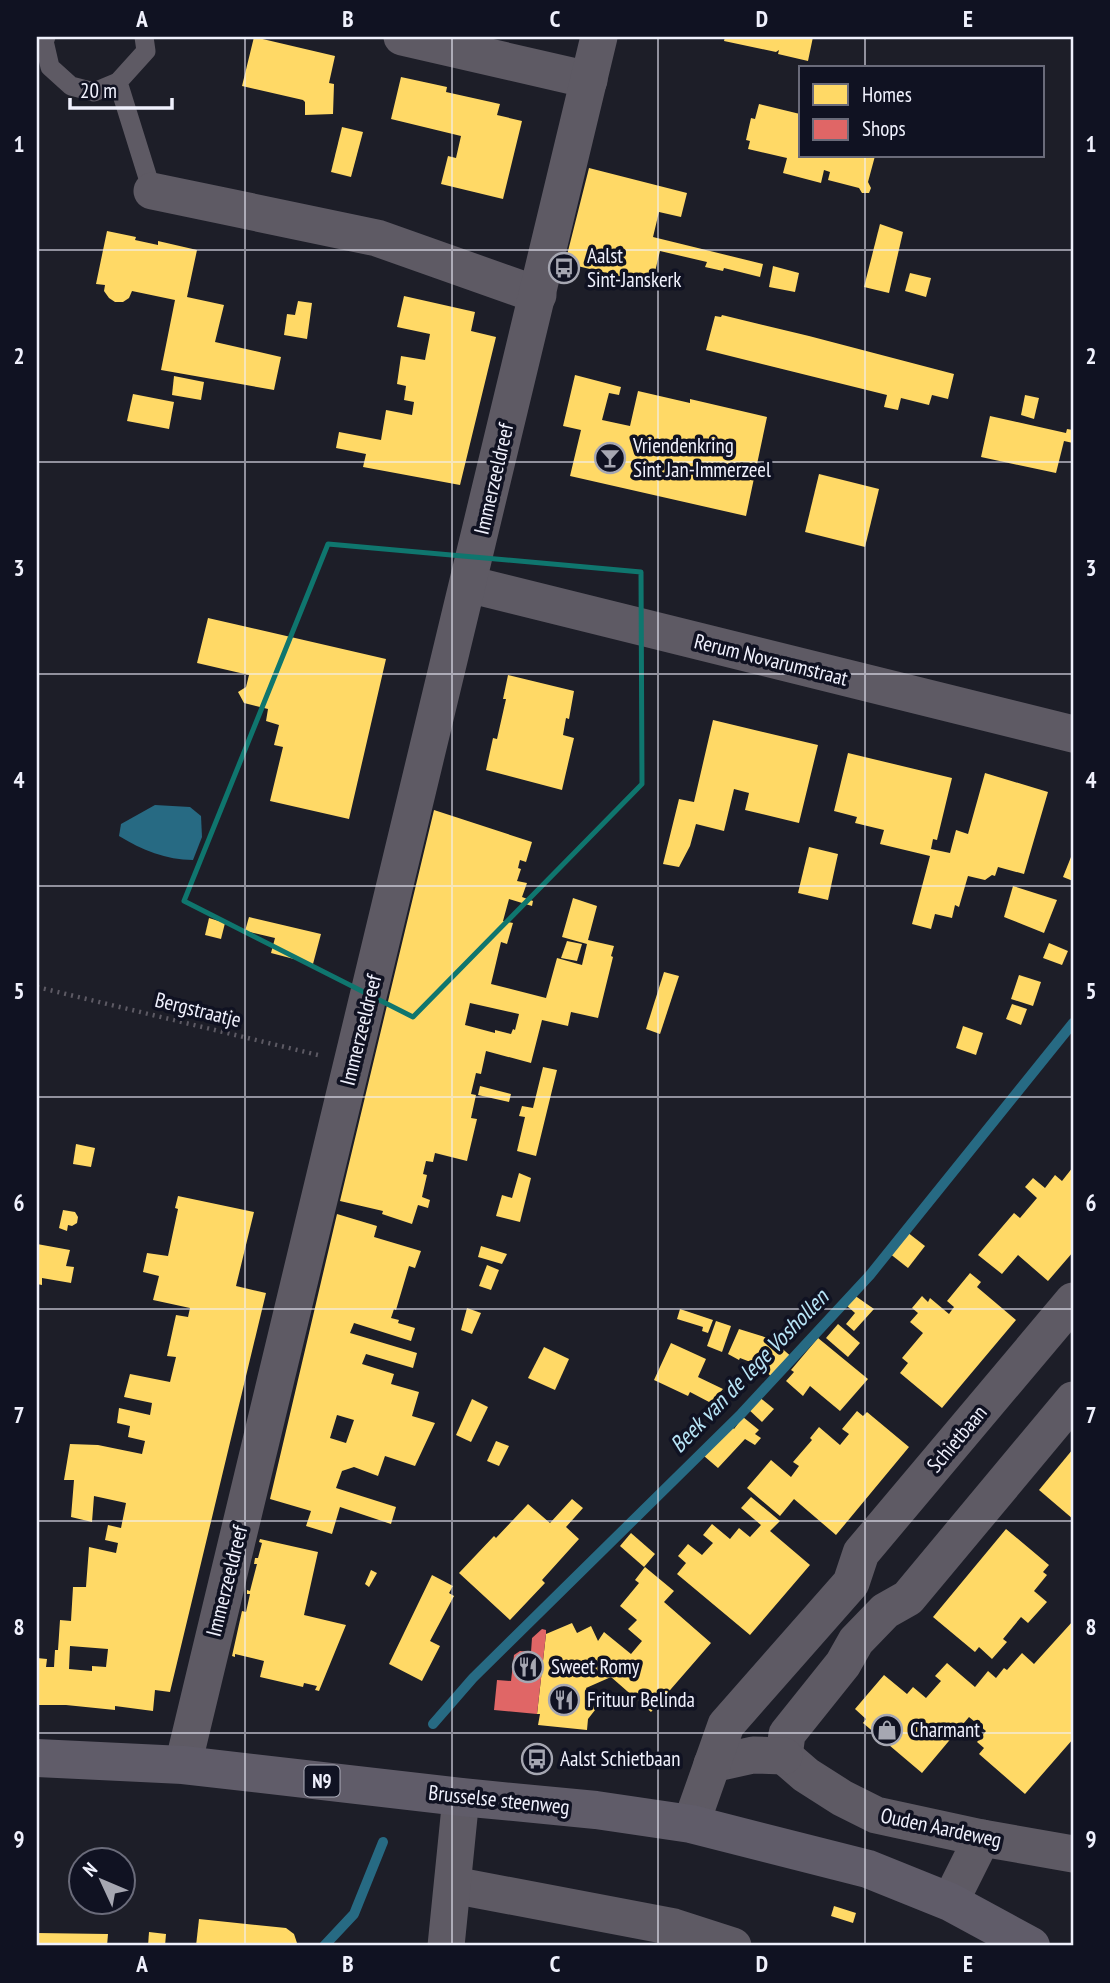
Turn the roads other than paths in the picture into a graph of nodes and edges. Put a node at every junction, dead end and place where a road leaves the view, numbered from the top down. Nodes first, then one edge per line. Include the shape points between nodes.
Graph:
1 (46, 37) edge
2 (144, 37) edge
3 (402, 37) edge
4 (599, 37) edge
5 (589, 80) junction
6 (118, 82) junction
7 (152, 191) joint
8 (538, 295) junction
9 (468, 584) junction
10 (1073, 734) edge
11 (1073, 1301) edge
12 (1073, 1400) edge
13 (851, 1583) junction
14 (885, 1611) junction
15 (784, 1756) junction
16 (37, 1758) edge
17 (712, 1764) junction
18 (183, 1765) junction
19 (461, 1797) junction
20 (691, 1824) junction
21 (982, 1838) junction
22 (1073, 1854) edge
23 (453, 1885) junction
24 (950, 1902) junction
25 (446, 1946) edge
26 (733, 1946) edge
27 (1031, 1946) edge

1 - 6 lane via 50,67 71,86 94,92
2 - 6 lane via 146,51
3 - 5 street
4 - 5 street, Immerzeeldreef
5 - 8 street, Immerzeeldreef
6 - 7 lane
7 - 8 street via 377,238
8 - 9 street, Immerzeeldreef
9 - 10 street, Rerum Novarumstraat
9 - 18 street, Immerzeeldreef
11 - 13 street, Schietbaan via 861,1553
12 - 14 street via 908,1598
13 - 14 street
13 - 17 street, Schietbaan via 726,1725
14 - 15 street via 856,1641 844,1664 788,1734
15 - 17 street via 753,1755
15 - 21 street, Ouden Aardeweg via 806,1775 876,1815
16 - 18 main road, Brusselse steenweg / N9
17 - 20 street, Schietbaan
18 - 19 main road, Brusselse steenweg / N9
19 - 20 main road, Brusselse steenweg / N9
19 - 23 street
20 - 24 main road, Brusselse steenweg / N9 via 868,1869
21 - 22 street, Ouden Aardeweg
21 - 24 street
23 - 25 street
23 - 26 street via 674,1927
24 - 27 main road, Brusselse steenweg / N9

